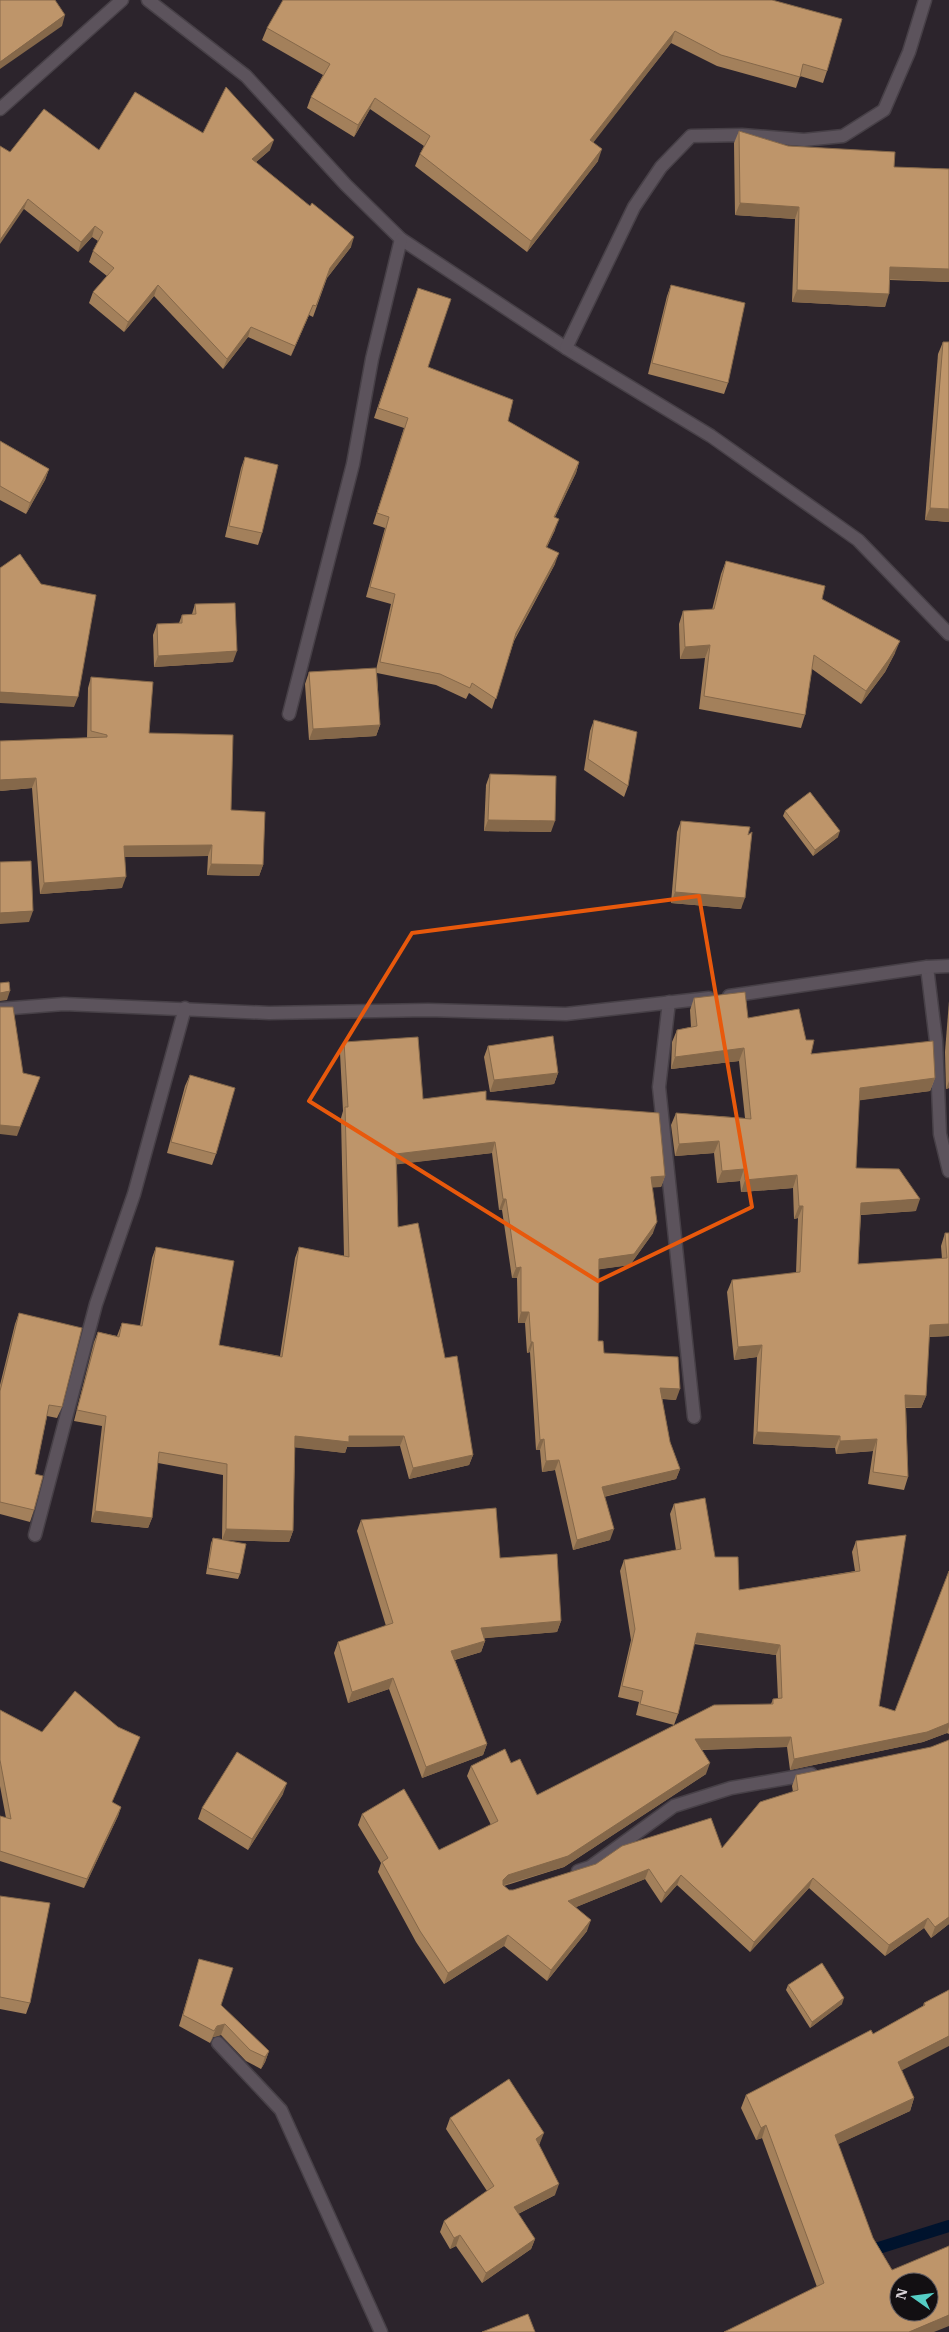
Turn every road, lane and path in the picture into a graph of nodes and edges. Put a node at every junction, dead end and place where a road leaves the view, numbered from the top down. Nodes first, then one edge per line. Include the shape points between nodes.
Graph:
1 (122, 0) edge
2 (148, 0) edge
3 (925, 0) edge
4 (160, 4) edge
5 (0, 109) edge
6 (401, 240) junction
7 (566, 348) junction
8 (949, 634) edge
9 (289, 714) dead end
10 (949, 966) edge
11 (927, 967) junction
12 (669, 1002) junction
13 (185, 1008) junction
14 (0, 1009) edge
15 (949, 1171) edge
16 (694, 1417) dead end
17 (35, 1535) dead end
18 (820, 1773) edge
19 (562, 1876) edge
20 (218, 2043) edge
21 (381, 2332) edge

1 - 5 street
2 - 4 street
3 - 7 street via 910,52 884,110 843,136 804,140 742,135 692,136 661,167 634,206
4 - 6 street via 246,76
6 - 7 street
6 - 9 street via 372,359 353,464
7 - 8 street via 711,436 858,540
10 - 11 street
11 - 12 street
11 - 15 street via 936,1041 940,1134
12 - 13 street via 566,1014 428,1010 269,1013
12 - 16 street via 659,1087
13 - 14 street via 64,1004
13 - 17 street via 134,1194 96,1304
18 - 19 street via 731,1788 674,1806 590,1867
20 - 21 street via 281,2110

